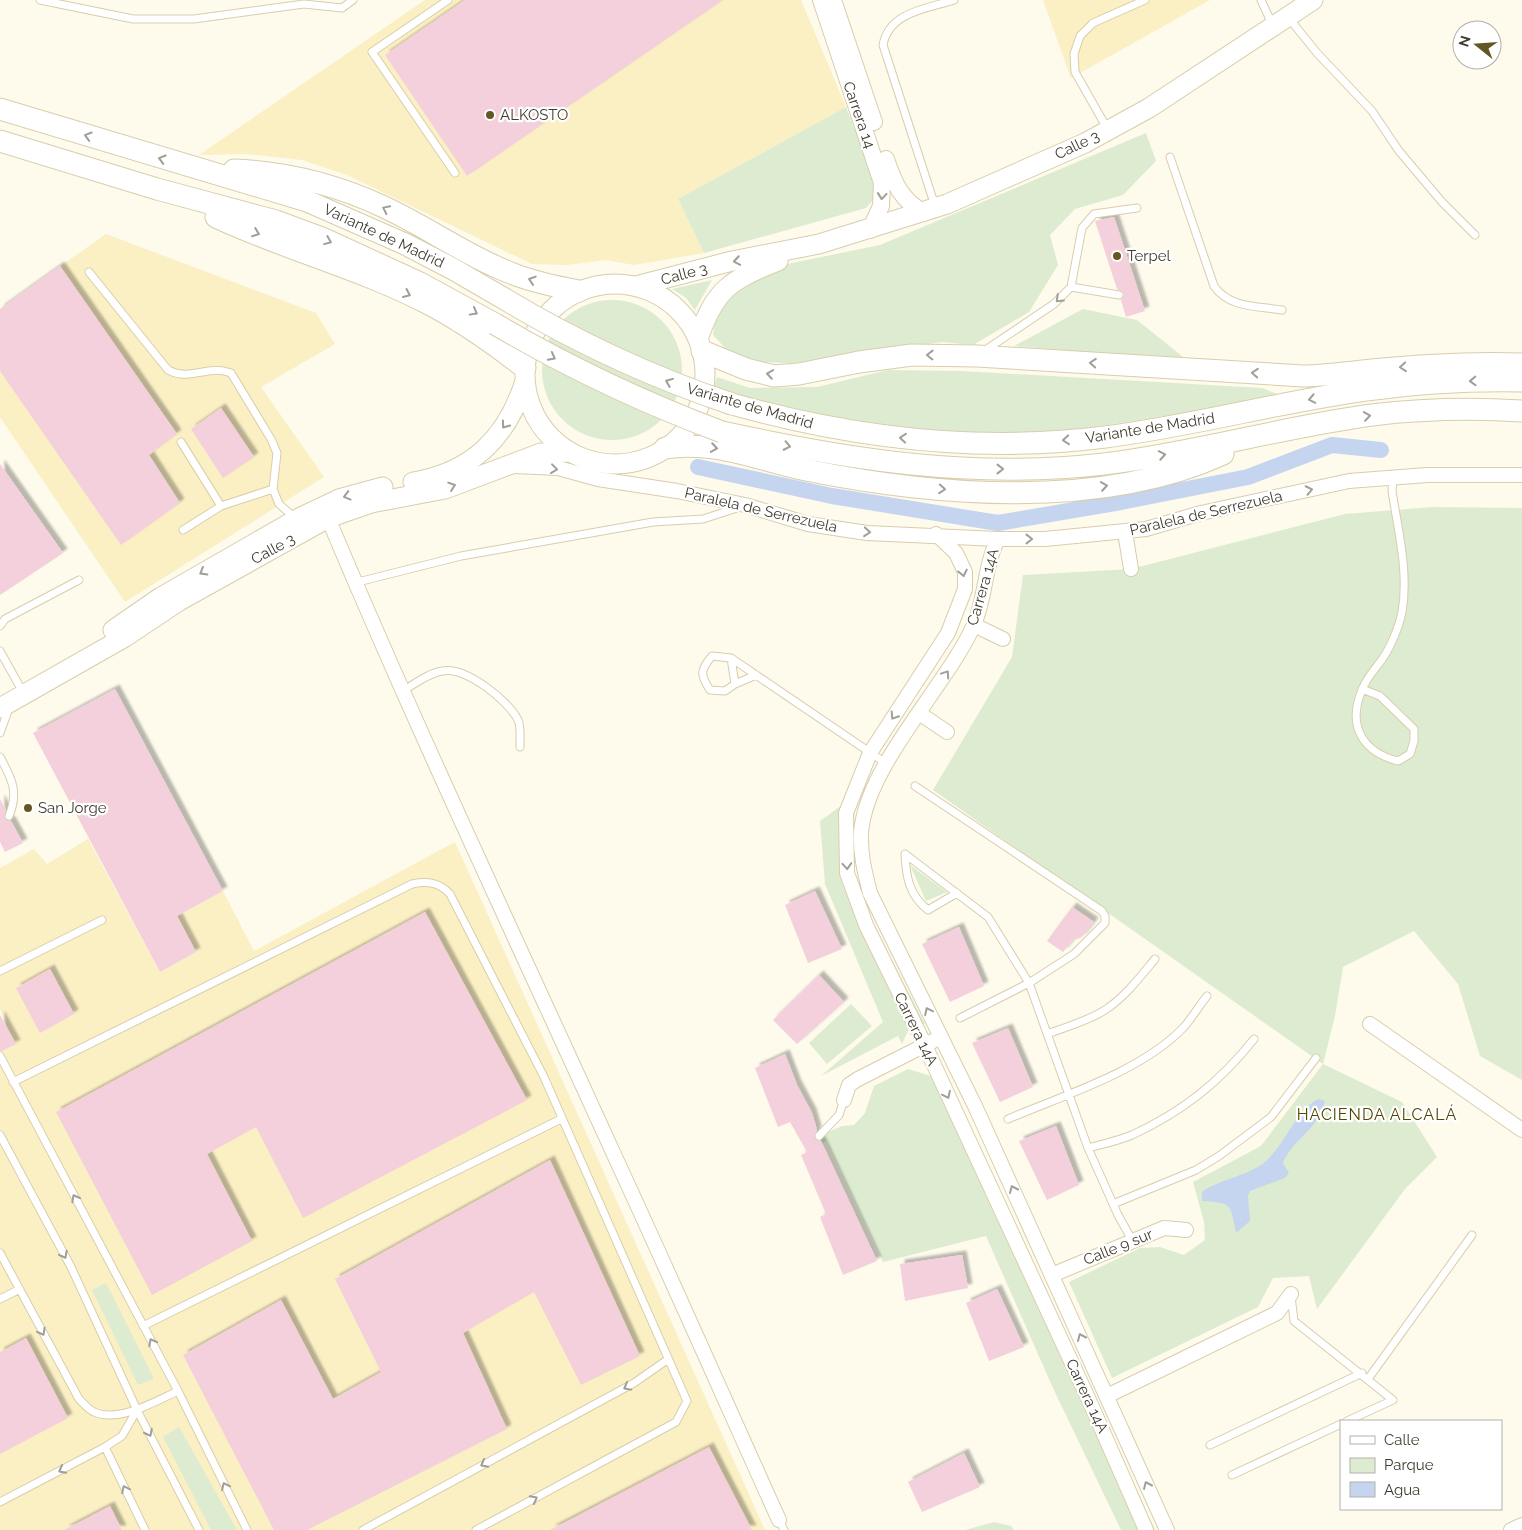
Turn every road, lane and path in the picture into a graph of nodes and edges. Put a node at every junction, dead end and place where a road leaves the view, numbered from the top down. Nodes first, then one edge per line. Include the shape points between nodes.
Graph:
1 (40, 0) edge
2 (337, 0) edge
3 (353, 0) edge
4 (448, 0) edge
5 (821, 0) edge
6 (833, 0) edge
7 (954, 0) edge
8 (1144, 0) edge
9 (1261, 0) edge
10 (1313, 0) edge
11 (342, 8) junction
12 (1280, 21) junction
13 (0, 109) edge
14 (1108, 130) junction
15 (0, 141) edge
16 (1170, 157) dead end
17 (193, 168) junction
18 (455, 173) dead end
19 (161, 190) junction
20 (1136, 208) dead end
21 (930, 211) junction
22 (870, 230) junction
23 (1475, 236) dead end
24 (819, 244) junction
25 (89, 272) dead end
26 (636, 286) junction
27 (1071, 287) junction
28 (579, 291) junction
29 (1119, 295) dead end
30 (1282, 310) dead end
31 (700, 345) junction
32 (977, 356) junction
33 (1522, 364) edge
34 (525, 374) junction
35 (1522, 381) edge
36 (1522, 410) edge
37 (1267, 434) junction
38 (181, 442) dead end
39 (665, 448) junction
40 (570, 452) junction
41 (506, 465) junction
42 (1522, 475) edge
43 (1393, 478) junction
44 (273, 489) junction
45 (221, 506) junction
46 (745, 506) junction
47 (328, 518) junction
48 (297, 519) junction
49 (183, 530) dead end
50 (1125, 532) junction
51 (936, 534) junction
52 (998, 539) junction
53 (1131, 569) dead end
54 (79, 580) dead end
55 (354, 584) junction
56 (974, 625) junction
57 (0, 626) edge
58 (1003, 638) dead end
59 (0, 651) edge
60 (731, 658) junction
61 (756, 675) junction
62 (735, 684) junction
63 (1362, 689) junction
64 (404, 690) junction
65 (8, 699) edge
66 (919, 713) junction
67 (947, 732) dead end
68 (0, 733) edge
69 (520, 747) dead end
70 (870, 752) junction
71 (0, 757) edge
72 (887, 764) junction
73 (914, 786) dead end
74 (9, 816) dead end
75 (957, 893) junction
76 (102, 920) dead end
77 (1155, 958) dead end
78 (0, 971) edge
79 (1029, 983) junction
80 (1207, 996) dead end
81 (960, 1018) dead end
82 (1370, 1024) dead end
83 (1047, 1034) junction
84 (940, 1037) junction
85 (1254, 1039) dead end
86 (925, 1045) junction
87 (0, 1056) edge
88 (1316, 1058) dead end
89 (14, 1082) junction
90 (1069, 1092) junction
91 (844, 1100) joint
92 (1008, 1118) dead end
93 (561, 1119) junction
94 (1522, 1130) edge
95 (0, 1135) edge
96 (819, 1136) dead end
97 (1088, 1148) junction
98 (1113, 1204) junction
99 (1186, 1230) dead end
100 (1472, 1236) dead end
101 (1132, 1240) junction
102 (0, 1253) edge
103 (1052, 1274) junction
104 (18, 1290) junction
105 (1291, 1294) joint
106 (0, 1299) edge
107 (143, 1326) junction
108 (667, 1360) junction
109 (1362, 1373) junction
110 (1368, 1379) junction
111 (178, 1391) junction
112 (1107, 1396) junction
113 (137, 1410) junction
114 (1349, 1420) edge
115 (1340, 1424) edge
116 (1210, 1445) dead end
117 (105, 1447) junction
118 (1232, 1475) dead end
119 (0, 1502) edge
120 (782, 1525) edge
121 (1522, 1525) edge
122 (145, 1530) edge
123 (199, 1530) edge
124 (247, 1530) edge
125 (362, 1530) edge
126 (476, 1530) edge
127 (1146, 1530) edge
128 (1167, 1530) edge
129 (1511, 1530) edge

1 - 11 lane via 133,19 194,19 304,4
2 - 11 lane
3 - 11 lane
4 - 18 lane via 372,52
5 -> 22 street, Carrera 14 via 882,182 881,206
6 - 21 street, Carrera 14 via 897,190 904,199
7 - 21 lane via 894,22 883,45 928,179
8 - 14 lane via 1093,23 1080,36 1074,54 1075,72
9 - 12 lane
10 - 12 main road, Calle 3
12 - 14 main road, Calle 3 via 1149,108
12 - 23 lane via 1318,53 1372,111 1399,150
17 -> 13 main road, Variante de Madrid
14 - 21 main road, Calle 3 via 1084,144
15 - 19 main road, Variante de Madrid
16 - 30 lane via 1214,286 1222,297
28 -> 17 main road via 516,275 384,207 330,186 258,171
35 -> 17 main road, Variante de Madrid, bridge via 1424,383 1365,390 1156,430 1047,442 933,440 831,428 732,404 684,388 599,351 453,269 357,221 307,201
19 -> 34 main road via 218,218 375,279 427,303 481,335
19 -> 37 main road, Variante de Madrid, bridge via 322,238 412,279 605,384 722,432 882,462 1017,470 1114,462
20 - 27 lane via 1094,214 1082,228
21 - 22 main road, Calle 3
22 - 24 main road, Calle 3
24 -> 26 main road, Calle 3 via 732,261
24 - 31 main road, Calle 3 via 732,283 717,296 707,312
25 - 44 lane via 168,370 180,376 220,369 231,373 277,453
26 - 28 main road via 598,285
26 - 31 main road via 656,293 673,305 687,320
27 - 29 lane
27 -> 32 lane via 1054,304
28 - 34 main road, Calle 3 via 545,318 531,341
32 -> 31 main road via 912,355 774,376 746,369
31 - 39 main road via 704,379 699,405 685,429
33 -> 32 main road via 1448,363 1331,376 1303,376
34 - 40 main road via 530,402 539,422
34 -> 48 main road, Calle 3 via 518,404 508,422 471,462 430,479 339,498
37 -> 36 main road, Variante de Madrid via 1343,420 1437,409
39 -> 37 main road via 688,444 716,447 805,470 926,488 1036,492 1130,482 1211,459
38 - 45 lane
39 - 40 main road via 652,456 622,464 588,460
40 - 41 main road, Calle 3 via 540,453
41 -> 46 street, Paralela de Serrezuela via 558,468 598,480 643,484
47 -> 41 main road, Calle 3 via 372,503 445,489
42 - 43 street, Paralela de Serrezuela
50 -> 43 street, Paralela de Serrezuela via 1349,481
43 - 63 lane via 1392,491 1404,572 1402,613 1385,655
44 - 45 lane
44 - 48 lane via 279,504
45 - 49 lane
46 -> 51 street, Paralela de Serrezuela via 828,527
46 - 55 lane via 703,519 653,522 461,556
47 - 55 street
47 - 65 main road, Calle 3 via 179,601 125,637
48 -> 65 main road, Calle 3 via 161,597
52 -> 50 street, Paralela de Serrezuela via 1045,539
50 - 53 street
51 - 52 street, Paralela de Serrezuela
51 -> 70 street, Carrera 14A via 956,552 965,572 965,589 948,632
52 - 56 street, Carrera 14A via 990,555
54 - 57 lane via 6,619
55 - 64 street
56 - 58 street
66 -> 56 street, Carrera 14A via 952,665
59 - 65 lane
60 - 61 lane
60 - 62 lane
60 - 62 lane via 712,656 703,666 703,679 710,690 726,691
61 - 62 lane
61 - 70 lane
63 - 63 lane via 1354,718 1363,740 1382,757 1398,761 1410,754 1414,729 1380,696
64 - 69 lane via 444,670 460,672 486,687 510,709 518,720
64 - 120 street via 520,953
65 - 68 lane
66 - 67 street
66 - 72 street, Carrera 14A
70 - 72 lane
70 -> 86 street, Carrera 14A via 846,813 847,872 866,925
71 - 74 lane via 12,780 15,802
84 -> 72 street, Carrera 14A via 870,893 862,858 861,832 867,805
73 - 79 lane via 1104,913 1105,923 1074,954
75 - 75 lane via 935,876 905,854 906,877 918,902 928,910
75 - 79 lane via 988,917
76 - 78 lane
77 - 83 lane via 1123,995 1105,1010
79 - 81 lane
79 - 83 lane
80 - 90 lane via 1184,1027 1157,1049 1128,1067
82 - 94 street
83 - 90 lane
84 - 86 street
103 -> 84 street, Carrera 14A
85 - 97 lane via 1205,1092 1130,1136
86 - 91 street via 858,1079 849,1086
86 -> 127 street, Carrera 14A
87 - 89 lane
88 - 98 lane via 1271,1117 1233,1146 1196,1170
89 - 93 lane via 412,884 433,883 443,886 450,894 544,1077
107 -> 89 lane
90 - 92 lane
90 - 97 lane
91 - 96 lane via 839,1115
93 - 107 lane
93 - 108 lane
95 -> 113 lane via 71,1267
97 - 98 lane
98 - 101 lane
99 - 101 street, Calle 9 sur via 1164,1228
100 - 110 lane
101 - 103 street, Calle 9 sur
102 - 104 lane
112 -> 103 street, Carrera 14A
104 - 106 lane
104 -> 113 lane via 79,1399 94,1412 112,1414
105 - 109 lane via 1294,1321
105 - 112 street via 1277,1313
111 -> 107 lane
108 -> 125 lane via 634,1383
126 -> 108 lane via 676,1422 687,1401
109 - 110 lane
109 - 116 lane
110 - 114 lane via 1393,1400
111 - 113 lane
124 -> 111 lane
128 -> 112 street, Carrera 14A
113 - 117 lane via 122,1436
113 -> 123 lane
115 - 118 lane
117 -> 119 lane
122 -> 117 lane
121 - 129 street

